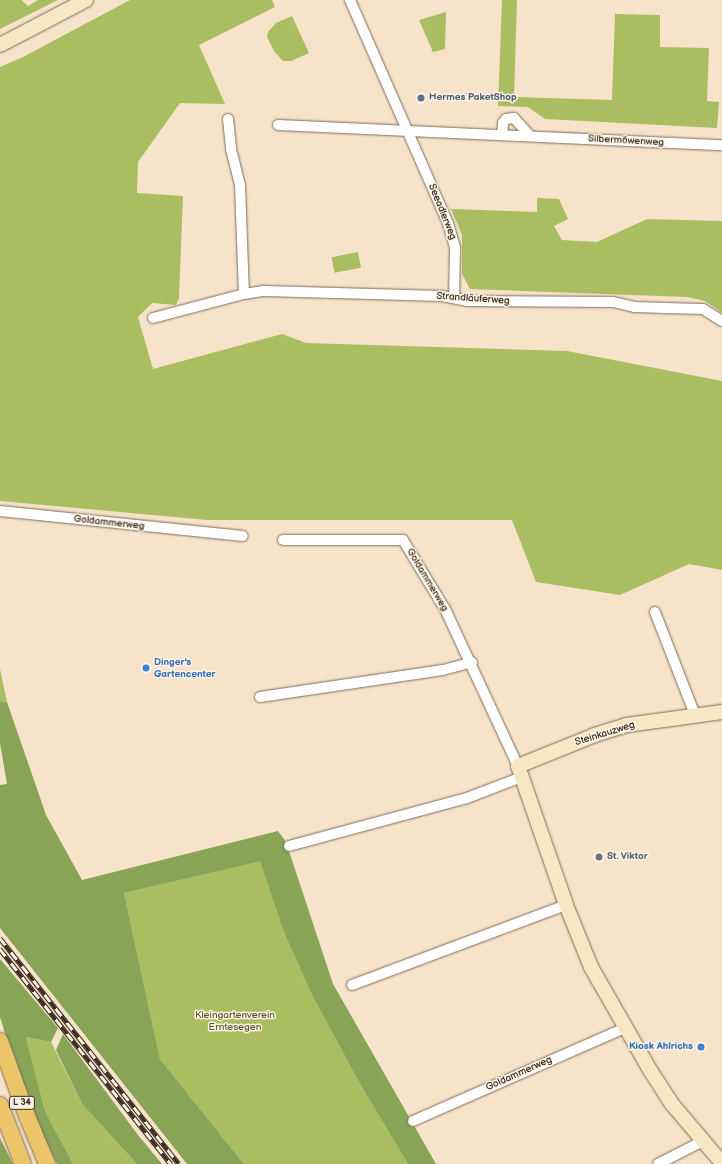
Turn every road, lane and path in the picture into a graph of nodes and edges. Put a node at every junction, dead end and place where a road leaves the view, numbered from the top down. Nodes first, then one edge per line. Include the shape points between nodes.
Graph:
1 (86, 0) edge
2 (350, 0) edge
3 (0, 45) edge
4 (228, 119) dead end
5 (278, 125) dead end
6 (409, 129) junction
7 (502, 135) junction
8 (530, 136) junction
9 (722, 145) edge
10 (244, 294) junction
11 (454, 298) junction
12 (153, 318) dead end
13 (722, 321) edge
14 (0, 511) edge
15 (242, 536) dead end
16 (283, 540) dead end
17 (655, 612) dead end
18 (472, 662) junction
19 (260, 697) dead end
20 (722, 712) edge
21 (696, 715) junction
22 (520, 772) junction
23 (289, 846) dead end
24 (566, 905) junction
25 (352, 985) dead end
26 (625, 1028) junction
27 (0, 1041) edge
28 (0, 1105) edge
29 (413, 1121) dead end
30 (703, 1141) junction
31 (722, 1163) edge
32 (23, 1164) edge
33 (47, 1164) edge
34 (658, 1164) edge

1 - 3 street
2 - 6 street, Seeadlerweg
4 - 10 street via 231,149 240,186
5 - 6 street
6 - 7 street, Silbermöwenweg via 422,132
6 - 11 street, Seeadlerweg via 410,139 453,236
7 - 8 street, Silbermöwenweg
7 - 8 street via 503,123 506,119 514,118
8 - 9 street, Silbermöwenweg
10 - 11 street, Strandläuferweg via 264,291
10 - 12 street, Strandläuferweg
11 - 13 street, Strandläuferweg via 517,302 614,302 634,307 692,308 703,309
14 - 15 street, Goldammerweg
16 - 18 street, Goldammerweg via 403,540 445,609
17 - 21 street
18 - 19 street via 443,670
18 - 22 street, Goldammerweg
20 - 21 street, Steinkauzweg
21 - 22 street, Steinkauzweg via 627,725 595,735
22 - 23 street via 467,798
22 - 24 street, Goldammerweg
24 - 25 street
24 - 26 street, Goldammerweg via 591,967
26 - 29 street, Goldammerweg
26 - 30 street, Goldammerweg via 672,1104
27 - 33 main road, L 34
28 - 32 main road, L 34
30 - 31 street, Goldammerweg
30 - 34 street

